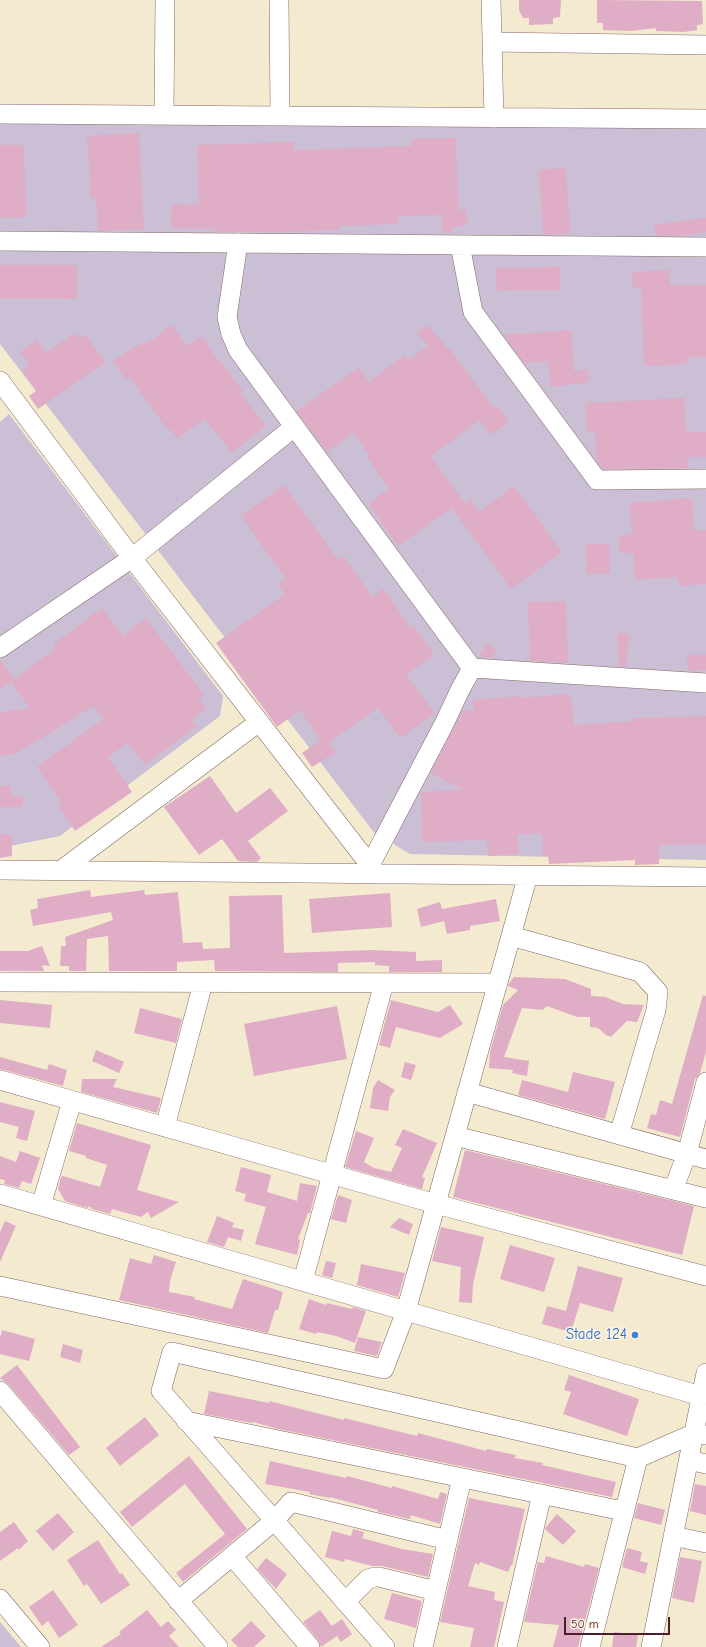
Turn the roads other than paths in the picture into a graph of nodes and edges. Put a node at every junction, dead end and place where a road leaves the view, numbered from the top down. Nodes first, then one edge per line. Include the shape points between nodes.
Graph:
1 (165, 0) edge
2 (279, 0) edge
3 (491, 0) edge
4 (492, 42) junction
5 (706, 45) edge
6 (0, 114) edge
7 (164, 115) junction
8 (280, 116) junction
9 (494, 118) junction
10 (706, 119) edge
11 (0, 241) edge
12 (238, 243) junction
13 (460, 245) junction
14 (706, 247) edge
15 (0, 381) edge
16 (7, 405) edge
17 (294, 427) junction
18 (706, 480) edge
19 (132, 558) junction
20 (0, 648) edge
21 (472, 668) junction
22 (706, 683) edge
23 (259, 722) junction
24 (0, 870) edge
25 (373, 870) junction
26 (60, 871) junction
27 (528, 875) junction
28 (706, 877) edge
29 (511, 936) junction
30 (0, 982) edge
31 (203, 983) junction
32 (384, 983) junction
33 (498, 983) junction
34 (0, 1080) edge
35 (706, 1082) edge
36 (467, 1092) junction
37 (72, 1101) junction
38 (164, 1127) junction
39 (619, 1135) junction
40 (455, 1136) junction
41 (687, 1154) junction
42 (706, 1159) edge
43 (332, 1174) junction
44 (672, 1190) junction
45 (0, 1194) edge
46 (706, 1198) edge
47 (436, 1204) junction
48 (41, 1206) junction
49 (706, 1276) edge
50 (303, 1281) junction
51 (0, 1286) edge
52 (406, 1311) junction
53 (706, 1373) edge
54 (0, 1391) edge
55 (701, 1396) junction
56 (186, 1420) junction
57 (700, 1435) edge
58 (638, 1458) junction
59 (697, 1462) edge
60 (462, 1478) junction
61 (542, 1494) junction
62 (624, 1511) junction
63 (274, 1521) junction
64 (673, 1536) junction
65 (448, 1540) junction
66 (706, 1543) edge
67 (232, 1556) junction
68 (436, 1591) junction
69 (0, 1599) edge
70 (178, 1601) junction
71 (345, 1602) junction
72 (40, 1647) edge
73 (218, 1647) edge
74 (310, 1647) edge
75 (385, 1647) edge
76 (423, 1647) edge
77 (507, 1647) edge
78 (590, 1647) edge
79 (651, 1647) edge

1 - 7 street
2 - 8 street
3 - 4 street
4 - 5 street
4 - 9 street
6 - 7 street
7 - 8 street
8 - 9 street
9 - 10 street
11 - 12 street
12 - 13 street
12 - 17 street via 227,317 231,334 238,350
13 - 14 street
13 - 18 street via 473,312 597,480
15 - 16 street
16 - 19 street
17 - 19 street
17 - 21 street
19 - 20 street
19 - 23 street
21 - 22 street
21 - 25 street
23 - 25 street
23 - 26 street
24 - 26 street
25 - 26 street
25 - 27 street
27 - 28 street
27 - 29 street
29 - 33 street
29 - 39 street via 640,972 658,992 656,1010
30 - 31 street
31 - 32 street
31 - 38 street
32 - 33 street
32 - 43 street
33 - 36 street
34 - 37 street
35 - 41 street
36 - 39 street
36 - 40 street
37 - 38 street
37 - 48 street
38 - 43 street
39 - 41 street
40 - 44 street
40 - 47 street
41 - 42 street
41 - 44 street
43 - 47 street
43 - 50 street
44 - 46 street
45 - 48 street
47 - 49 street
47 - 52 street
48 - 50 street
50 - 52 street
51 - 52 street via 384,1369
52 - 55 street
53 - 55 street
54 - 70 street
55 - 57 street
56 - 58 street via 161,1391 172,1352
56 - 60 street
56 - 63 street
57 - 58 street
57 - 59 street
58 - 62 street
59 - 64 street
60 - 61 street
60 - 65 street
61 - 62 street
61 - 77 street
62 - 78 street
63 - 65 street via 291,1502
63 - 67 street
63 - 71 street
64 - 66 street
64 - 79 street
65 - 68 street
67 - 70 street
67 - 74 street
68 - 71 street via 375,1577 368,1579
68 - 76 street
69 - 72 street
70 - 73 street
71 - 75 street

